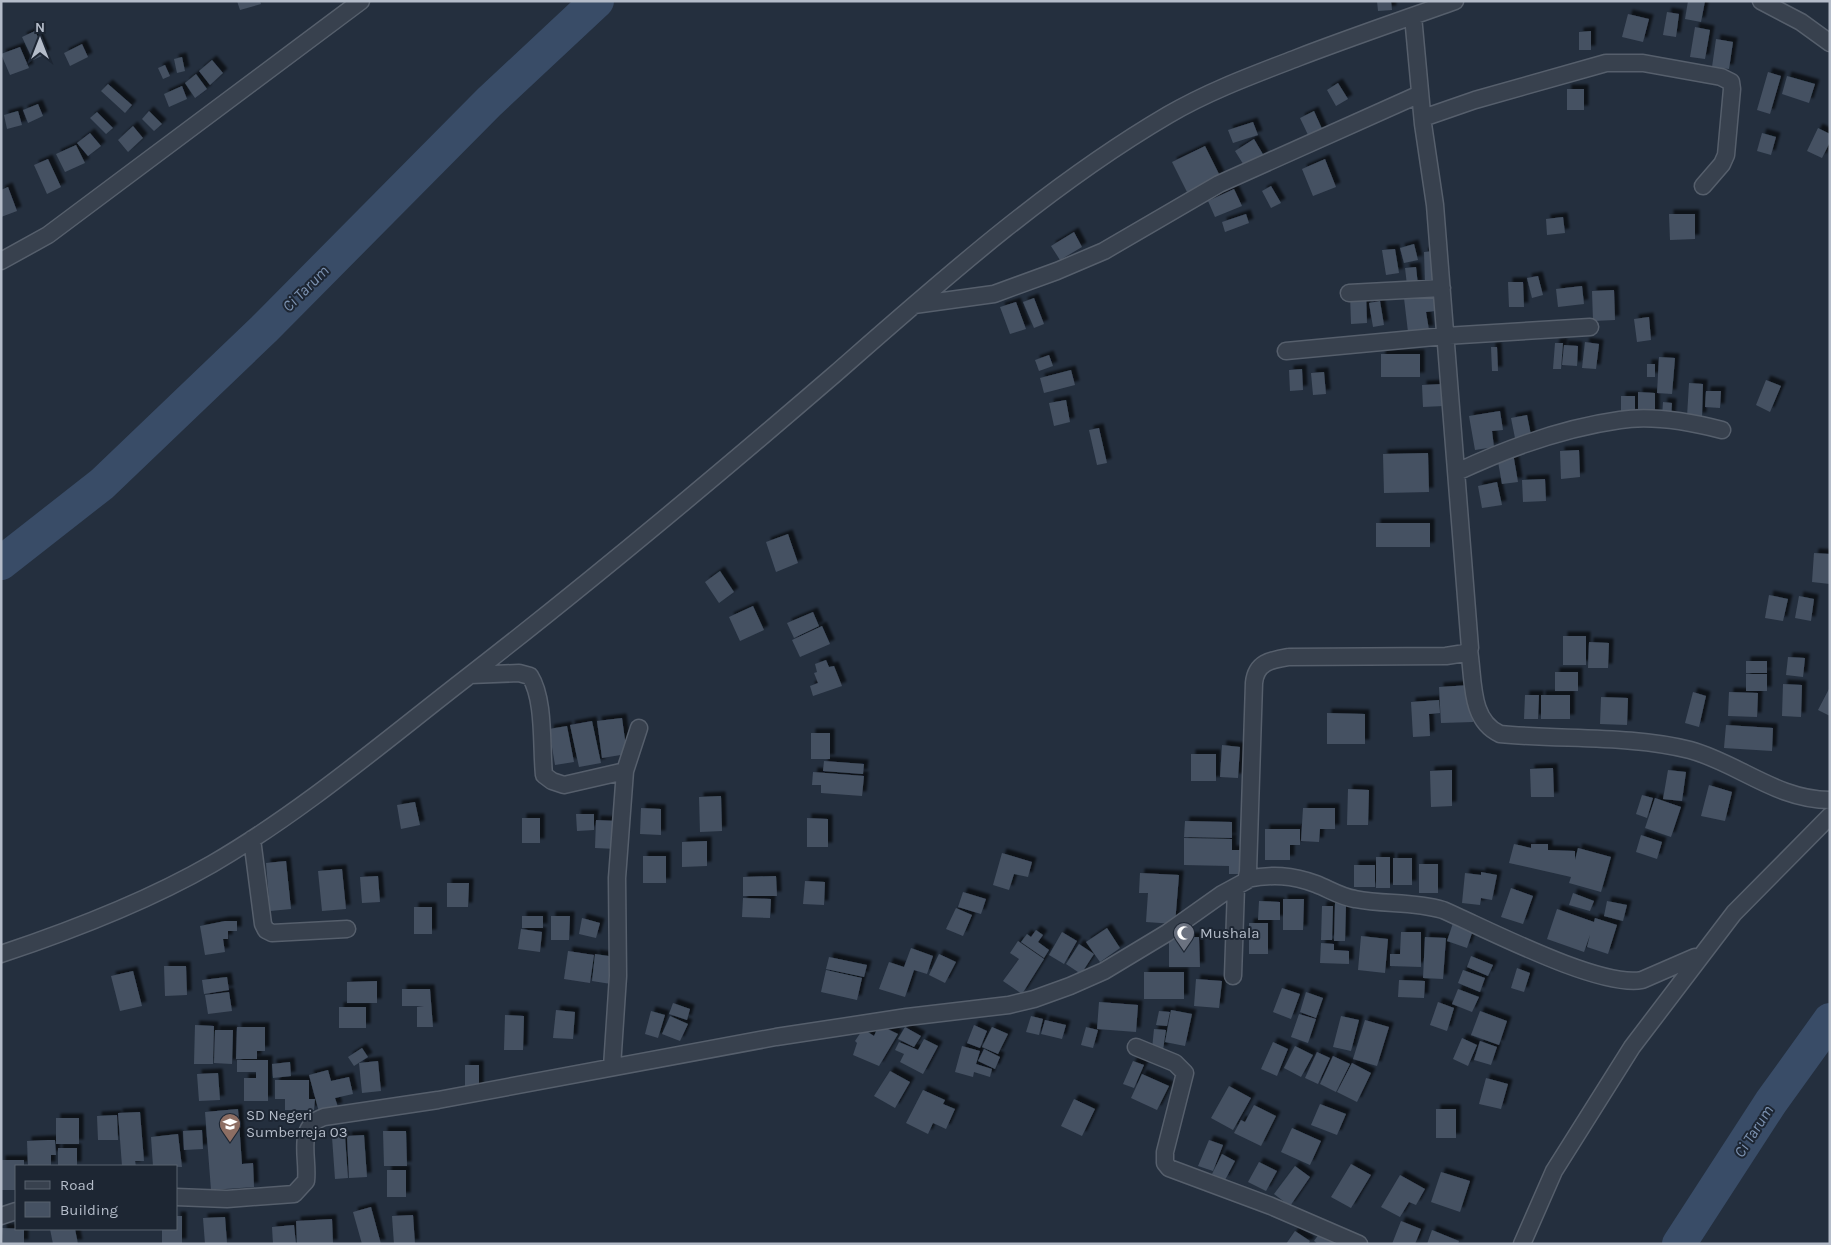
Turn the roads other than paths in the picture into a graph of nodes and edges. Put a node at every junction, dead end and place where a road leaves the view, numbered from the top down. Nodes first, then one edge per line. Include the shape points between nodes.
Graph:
1 (361, 1) edge
2 (1455, 1) edge
3 (1761, 1) edge
4 (1413, 16) junction
5 (1830, 43) edge
6 (1420, 94) junction
7 (1423, 118) junction
8 (1703, 186) dead end
9 (1, 261) edge
10 (1442, 288) junction
11 (1349, 293) dead end
12 (914, 305) junction
13 (1590, 327) dead end
14 (1445, 336) junction
15 (1286, 351) dead end
16 (1722, 430) dead end
17 (1456, 472) junction
18 (1469, 650) junction
19 (470, 675) junction
20 (639, 728) dead end
21 (625, 771) junction
22 (1830, 800) edge
23 (1830, 816) edge
24 (252, 839) junction
25 (1242, 883) junction
26 (347, 929) dead end
27 (1701, 953) junction
28 (1, 954) edge
29 (1233, 976) dead end
30 (1136, 1048) dead end
31 (612, 1067) junction
32 (178, 1197) edge
33 (15, 1211) edge
34 (1, 1216) edge
35 (1359, 1244) edge
36 (1522, 1244) edge

1 - 9 street via 48,235
2 - 4 street
3 - 5 street via 1801,22
4 - 6 street
4 - 12 street via 1244,78 1168,115 1080,173
6 - 7 street
6 - 12 street via 1218,184 1104,251 1057,272 994,294
7 - 8 street via 1474,100 1606,63 1643,63 1721,77 1730,82 1732,89 1726,155
7 - 10 street
10 - 11 street
10 - 14 street
12 - 19 street via 673,513
13 - 14 street
14 - 15 street
14 - 17 street
16 - 17 street via 1654,419 1621,419 1504,450
17 - 18 street via 1471,638
18 - 22 street via 1477,710 1487,726 1500,734 1650,743 1690,750 1782,791
18 - 25 street via 1446,656 1289,657 1264,663 1258,669 1254,683
19 - 21 street via 520,673 530,676 536,686 540,709 544,775 552,781 564,785
19 - 24 street via 336,779
20 - 21 street
21 - 31 street via 617,878 618,976
23 - 27 street via 1734,913
24 - 26 street via 266,930 272,933
24 - 28 street via 210,866 150,896
25 - 27 street via 1271,876 1294,877 1344,897 1373,902 1407,902 1444,910 1543,955 1633,982 1687,962
25 - 29 street
25 - 31 street via 1104,971 1034,999 822,1030
27 - 36 street via 1632,1046 1554,1171
30 - 35 street via 1175,1063 1185,1072 1165,1152 1165,1163 1169,1168 1271,1206
31 - 32 street via 438,1100 324,1117 310,1125 306,1134 306,1181 294,1194 228,1199
33 - 34 street

